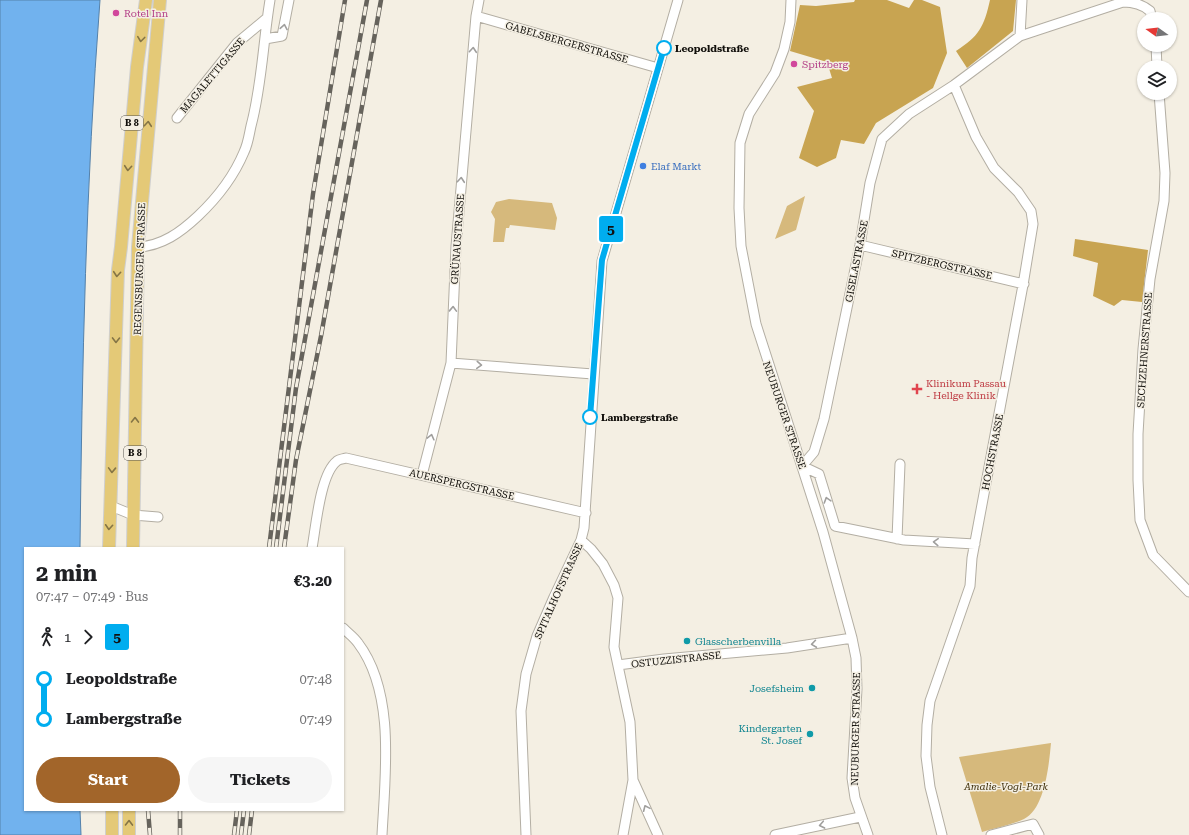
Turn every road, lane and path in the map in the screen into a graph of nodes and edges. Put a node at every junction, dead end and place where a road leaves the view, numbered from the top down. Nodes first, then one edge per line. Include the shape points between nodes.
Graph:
1 (146, 0) edge
2 (160, 0) edge
3 (270, 0) edge
4 (289, 0) edge
5 (479, 0) edge
6 (678, 0) edge
7 (791, 0) edge
8 (1022, 0) edge
9 (1150, 12) edge
10 (476, 16) junction
11 (267, 18) junction
12 (1020, 36) junction
13 (265, 39) junction
14 (658, 68) junction
15 (954, 85) junction
16 (1160, 100) edge
17 (177, 118) dead end
18 (860, 245) junction
19 (121, 247) junction
20 (138, 247) junction
21 (1024, 284) junction
22 (451, 362) junction
23 (593, 374) junction
24 (900, 464) dead end
25 (802, 466) junction
26 (422, 475) junction
27 (111, 506) junction
28 (586, 513) junction
29 (134, 515) junction
30 (158, 517) dead end
31 (897, 539) junction
32 (581, 540) junction
33 (975, 544) junction
34 (109, 547) edge
35 (133, 547) edge
36 (312, 547) edge
37 (1189, 592) edge
38 (344, 629) edge
39 (852, 638) junction
40 (618, 666) junction
41 (633, 780) junction
42 (112, 811) edge
43 (129, 811) edge
44 (860, 817) junction
45 (112, 835) edge
46 (128, 835) edge
47 (382, 835) edge
48 (526, 835) edge
49 (623, 835) edge
50 (658, 835) edge
51 (775, 835) edge
52 (868, 835) edge
53 (942, 835) edge
54 (991, 835) edge
55 (1039, 835) edge

1 -> 19 main road, REGENSBURGER STRASSE / B 8 via 137,67
20 -> 2 main road, REGENSBURGER STRASSE / B 8
3 - 11 street
13 -> 4 street via 282,36
5 - 10 street, GRÜNAUSTRASSE
6 - 14 street, SPITALHOFSTRASSE
7 - 25 street, NEUBURGER STRASSE via 790,22 784,49 775,73 743,128 740,143 739,208 744,272 756,324
8 - 12 street
9 - 12 street via 1132,2 1123,2
10 - 14 street, GABELSBERGERSTRASSE
22 -> 10 street, GRÜNAUSTRASSE via 456,246
11 - 13 street
11 - 17 street, MAGALETTIGASSE via 237,43
12 - 15 street
13 - 20 street via 255,109 245,151 230,179 189,225 160,243
14 - 23 street, SPITALHOFSTRASSE via 602,260
15 - 18 street, GISELASTRASSE via 909,114 882,139 870,183
15 - 21 street, HOCHSTRASSE via 976,137 994,168 1018,192 1030,211 1033,224
16 - 37 street, SECHZEHNERSTRASSE via 1165,173 1143,350 1138,434 1140,520 1155,558
18 - 21 street, SPITZBERGSTRASSE
18 - 25 street, GISELASTRASSE via 824,419 814,452
19 - 20 main road
19 -> 27 main road, REGENSBURGER STRASSE / B 8 via 116,301
29 -> 20 main road, REGENSBURGER STRASSE / B 8
21 - 33 street, HOCHSTRASSE
22 -> 23 street
26 -> 22 street, GRÜNAUSTRASSE
23 - 28 street, SPITALHOFSTRASSE
24 - 31 street
31 -> 25 street via 835,526 819,474
25 - 39 street, NEUBURGER STRASSE
26 - 28 street, AUERSPERGSTRASSE
26 - 36 street, AUERSPERGSTRASSE via 346,458 338,460 325,482
27 - 29 street
27 -> 34 main road, REGENSBURGER STRASSE / B 8
28 - 32 street, SPITALHOFSTRASSE
29 - 30 street
29 - 35 main road, REGENSBURGER STRASSE / B 8
33 -> 31 street
32 - 40 street via 603,564 618,598 614,647
32 - 48 street, SPITALHOFSTRASSE via 537,636 526,674 521,711
33 - 53 street, HOCHSTRASSE via 970,586 930,700 927,725 926,756 930,787
38 - 47 street via 366,655 378,686 385,720
39 -> 40 street, OSTUZZISTRASSE via 787,648 664,658
39 - 44 street, NEUBURGER STRASSE via 856,658 857,689 852,778 854,798
40 - 41 street via 630,722
41 - 49 street
50 -> 41 street
42 - 45 main road
46 -> 43 main road
44 -> 51 street
44 - 52 street, NEUBURGER STRASSE
54 - 55 street via 1034,824

